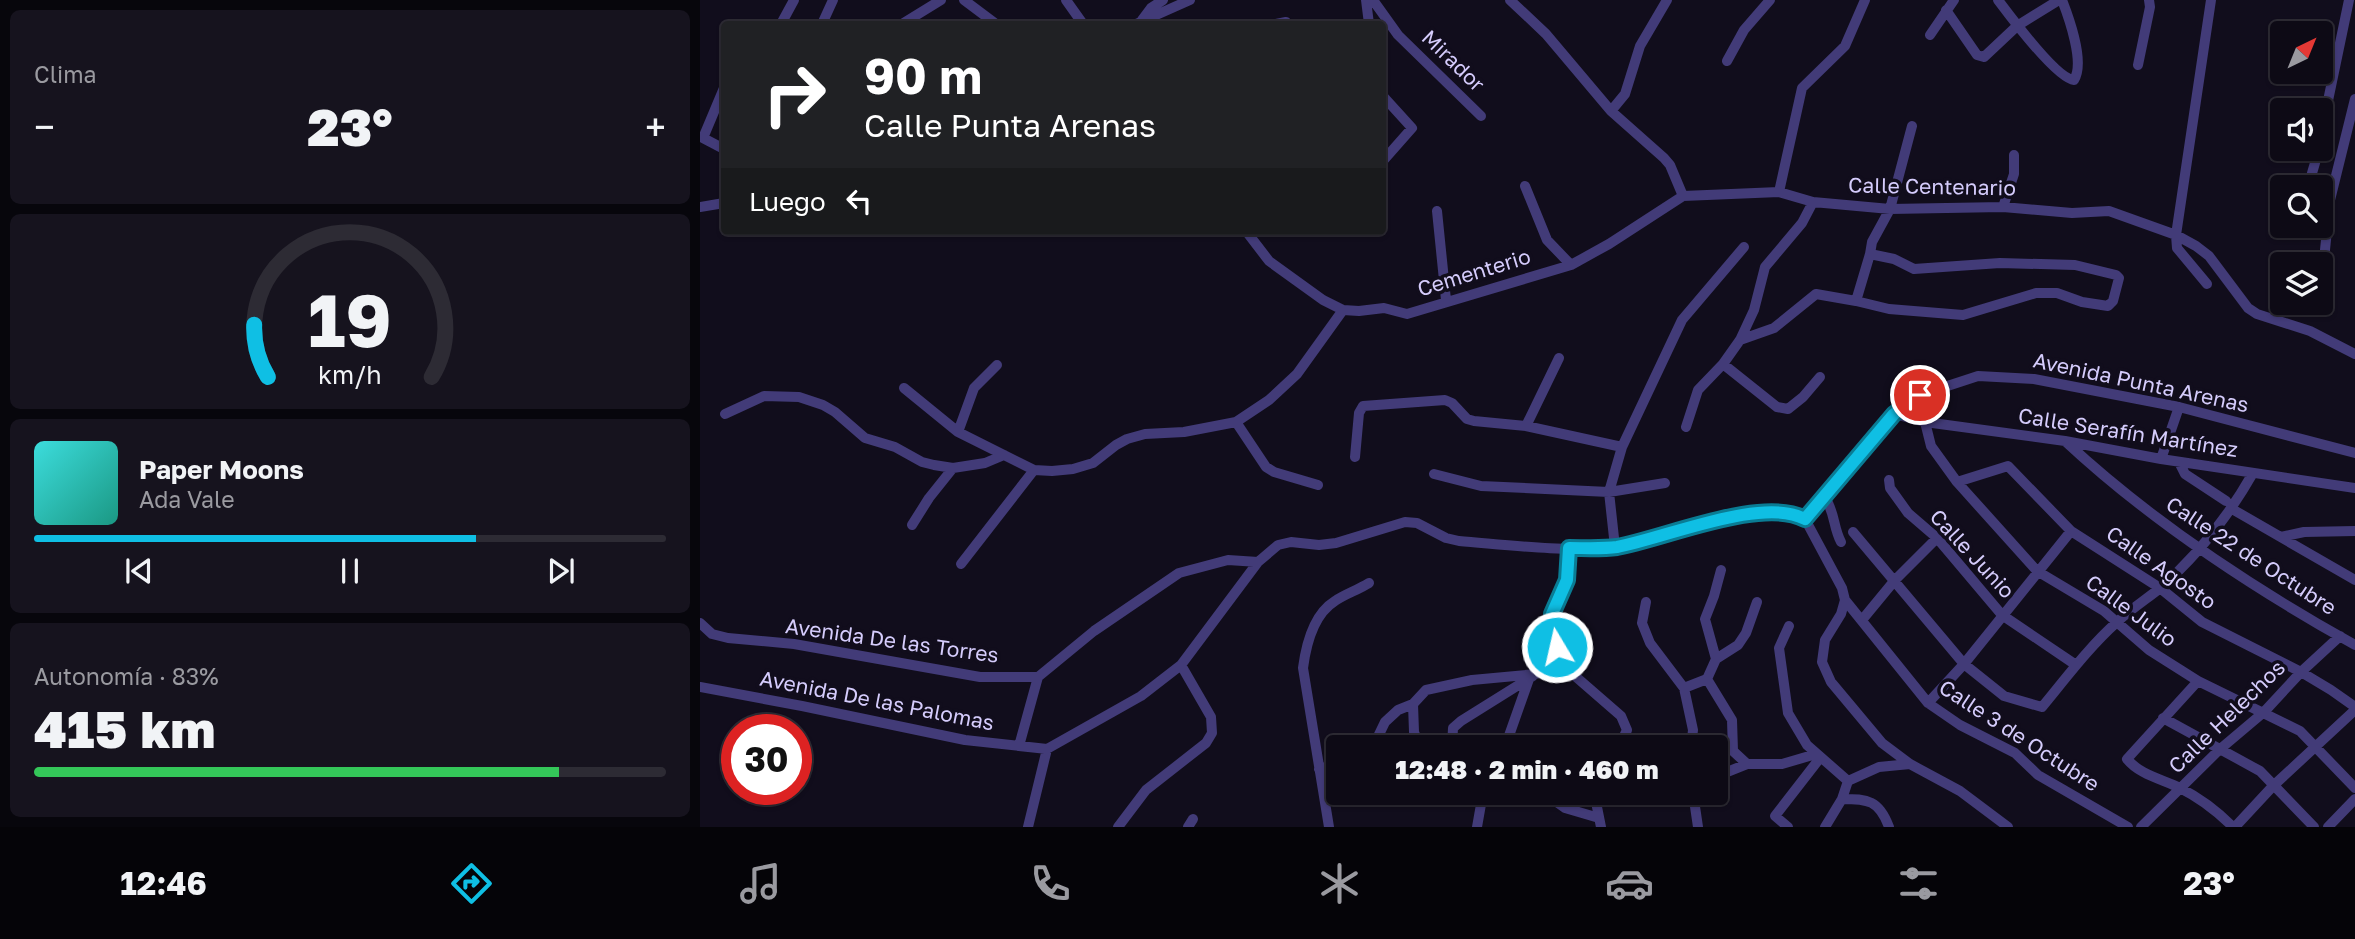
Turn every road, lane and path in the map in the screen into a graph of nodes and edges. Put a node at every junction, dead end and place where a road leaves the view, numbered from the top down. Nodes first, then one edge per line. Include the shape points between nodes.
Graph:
1 (794, 0) edge
2 (833, 0) edge
3 (941, 0) edge
4 (964, 0) edge
5 (1066, 0) edge
6 (1163, 0) edge
7 (1190, 0) edge
8 (1366, 0) edge
9 (1373, 0) edge
10 (1510, 0) edge
11 (1667, 0) edge
12 (1770, 0) edge
13 (1865, 0) edge
14 (1954, 0) edge
15 (1998, 0) edge
16 (2060, 0) edge
17 (2150, 0) edge
18 (2211, 0) edge
19 (2349, 0) edge
20 (1946, 10) junction
21 (783, 21) edge
22 (822, 21) edge
23 (907, 21) edge
24 (992, 21) edge
25 (1081, 21) edge
26 (1140, 21) edge
27 (1143, 21) edge
28 (1370, 21) edge
29 (2017, 26) junction
30 (1930, 35) dead end
31 (1727, 61) dead end
32 (2138, 65) dead end
33 (721, 95) edge
34 (2329, 98) edge
35 (1386, 99) edge
36 (2355, 99) edge
37 (1611, 111) junction
38 (1482, 116) dead end
39 (1912, 125) dead end
40 (721, 147) edge
41 (2014, 155) dead end
42 (1386, 157) edge
43 (2332, 175) edge
44 (1525, 186) dead end
45 (1779, 192) junction
46 (1683, 196) junction
47 (1813, 202) junction
48 (721, 204) edge
49 (700, 207) edge
50 (2003, 207) junction
51 (1890, 209) junction
52 (1437, 211) dead end
53 (1249, 235) edge
54 (2176, 235) junction
55 (1744, 247) dead end
56 (1870, 254) junction
57 (1571, 265) junction
58 (2207, 284) dead end
59 (1446, 300) junction
60 (1856, 301) junction
61 (1343, 310) junction
62 (1740, 340) junction
63 (2355, 354) edge
64 (1559, 358) dead end
65 (1723, 364) junction
66 (997, 365) dead end
67 (1820, 377) dead end
68 (904, 388) dead end
69 (2179, 407) junction
70 (725, 414) dead end
71 (1894, 414) junction
72 (1236, 422) junction
73 (1925, 422) junction
74 (1526, 426) junction
75 (1686, 427) dead end
76 (958, 432) junction
77 (2065, 441) junction
78 (1622, 447) junction
79 (2355, 453) edge
80 (1004, 455) junction
81 (1354, 457) dead end
82 (2161, 460) junction
83 (2179, 462) junction
84 (953, 468) junction
85 (1034, 470) junction
86 (2253, 473) junction
87 (1434, 474) dead end
88 (1889, 480) dead end
89 (1957, 482) junction
90 (1665, 483) dead end
91 (1318, 485) dead end
92 (2355, 488) edge
93 (1609, 492) junction
94 (1825, 498) junction
95 (2229, 505) junction
96 (1805, 519) junction
97 (912, 526) dead end
98 (2071, 531) junction
99 (2355, 531) edge
100 (1853, 532) dead end
101 (2281, 537) junction
102 (1937, 538) junction
103 (1841, 542) dead end
104 (1615, 547) junction
105 (1569, 548) junction
106 (2199, 550) junction
107 (1258, 562) junction
108 (961, 564) dead end
109 (1721, 570) dead end
110 (2037, 570) junction
111 (1895, 580) junction
112 (2355, 580) edge
113 (1369, 583) dead end
114 (2160, 588) junction
115 (1845, 600) junction
116 (1646, 602) dead end
117 (1757, 602) dead end
118 (2002, 615) junction
119 (1862, 620) junction
120 (2116, 622) junction
121 (700, 623) edge
122 (1789, 626) dead end
123 (2340, 636) junction
124 (2355, 645) edge
125 (1716, 659) junction
126 (1560, 663) junction
127 (1964, 664) junction
128 (1181, 665) junction
129 (2076, 665) junction
130 (2301, 673) junction
131 (1533, 676) junction
132 (1038, 677) junction
133 (1707, 679) junction
134 (2197, 681) junction
135 (700, 687) edge
136 (1684, 688) junction
137 (1413, 704) junction
138 (1928, 704) junction
139 (2355, 709) edge
140 (2264, 712) junction
141 (2163, 718) junction
142 (1379, 735) edge
143 (1415, 735) edge
144 (1453, 735) edge
145 (1510, 735) edge
146 (1625, 735) edge
147 (1692, 735) edge
148 (1019, 746) junction
149 (2314, 747) junction
150 (1047, 750) junction
151 (2220, 750) junction
152 (1818, 756) junction
153 (1746, 764) junction
154 (1910, 764) junction
155 (1326, 767) edge
156 (1319, 769) junction
157 (1728, 771) edge
158 (1848, 781) junction
159 (2273, 786) junction
160 (2180, 788) junction
161 (2355, 788) edge
162 (1842, 799) junction
163 (2355, 799) edge
164 (1481, 805) edge
165 (1561, 805) edge
166 (1695, 805) edge
167 (1600, 822) edge
168 (1028, 827) edge
169 (1118, 827) edge
170 (1329, 827) edge
171 (1476, 827) edge
172 (1699, 827) edge
173 (1788, 827) edge
174 (1825, 827) edge
175 (1889, 827) edge
176 (2008, 827) edge
177 (2128, 827) edge
178 (2141, 827) edge
179 (2234, 827) edge
180 (2314, 827) edge
181 (2328, 827) edge

1 - 21 street
2 - 22 street
3 - 23 street
4 - 24 street
5 - 25 street
6 - 26 street
7 - 27 street
8 - 28 street
9 - 38 street, Mirador via 1398,36
10 - 37 street via 1546,34
11 - 37 street via 1640,46 1625,94
12 - 31 street via 1744,30
13 - 45 street via 1845,46 1802,88
14 - 20 street
15 - 29 street
16 - 29 street
16 - 29 street via 2070,19 2078,68 2074,80 2063,77
17 - 32 street
18 - 54 street
19 - 34 street
20 - 29 street via 1980,58
20 - 30 street
33 - 40 street via 703,138
35 - 42 street via 1412,128
36 - 43 street
37 - 46 street via 1670,165
39 - 51 street
41 - 50 street via 2014,174
44 - 57 street via 1547,240
45 - 46 street, Calle Centenario
45 - 47 street, Calle Centenario
46 - 57 street, Cementerio
47 - 51 street, Calle Centenario
47 - 62 street via 1802,223 1765,267 1754,310
48 - 49 street
50 - 51 street, Calle Centenario
50 - 54 street, Calle Centenario via 2072,214 2109,211
51 - 56 street
52 - 59 street
53 - 61 street via 1269,261
54 - 58 street via 2177,248
54 - 63 street, Calle Centenario via 2209,256 2256,314 2310,331
55 - 78 street via 1682,320
56 - 60 street
56 - 60 street via 1914,269 2000,263 2075,265 2119,278 2108,306 2047,292 1963,315 1889,309
57 - 59 street, Cementerio
59 - 61 street, Cementerio via 1407,314 1384,308
60 - 62 street via 1816,294 1774,328
61 - 72 street via 1297,373 1269,400
62 - 65 street
64 - 74 street
65 - 67 street via 1777,407 1788,409
65 - 75 street via 1698,390
66 - 76 street via 974,388
68 - 76 street
69 - 71 street, Avenida Punta Arenas via 2034,379 1978,376 1920,395
69 - 79 street, Avenida Punta Arenas
69 - 82 street
70 - 84 street via 764,396 809,400 835,412 865,438 922,462
71 - 73 street, Calle Serafín Martínez
71 - 94 street, Avenida Punta Arenas
72 - 85 street via 1145,434 1116,445 1093,463 1073,469
72 - 91 street via 1266,467
73 - 77 street, Calle Serafín Martínez
73 - 89 street, Calle Julio via 1931,446
74 - 78 street
74 - 81 street via 1467,419 1445,400 1363,406
76 - 80 street
77 - 82 street, Calle Serafín Martínez
77 - 106 street, Calle 22 de Octubre via 2109,482
78 - 93 street
80 - 84 street
80 - 85 street
82 - 83 street, Calle Serafín Martínez
83 - 86 street, Calle Serafín Martínez
83 - 95 street via 2185,474
84 - 97 street
85 - 108 street
86 - 92 street, Calle Serafín Martínez
86 - 95 street
87 - 93 street via 1481,486
88 - 102 street, Calle Junio via 1889,488 1908,513
89 - 98 street, Calle Agosto via 2008,466
89 - 110 street, Calle Julio
90 - 93 street
93 - 104 street
94 - 96 street, Avenida Punta Arenas
94 - 103 street
95 - 101 street
95 - 106 street
96 - 104 street via 1766,512 1729,517
96 - 115 street, Calle 3 de Octubre
98 - 110 street
98 - 114 street, Calle Agosto
99 - 101 street via 2304,531
100 - 111 street
101 - 112 street
102 - 111 street
102 - 118 street, Calle Junio
104 - 105 street
105 - 107 street via 1458,541 1405,522 1336,543 1278,545
105 - 126 street via 1567,580 1552,614
106 - 114 street
106 - 123 street, Calle 22 de Octubre
107 - 128 street
107 - 132 street via 1228,560 1179,573 1094,631
109 - 125 street via 1705,619
110 - 118 street
110 - 120 street, Calle Julio
111 - 119 street
111 - 127 street
113 - 156 street via 1327,607 1305,650 1303,668
114 - 120 street
114 - 130 street, Calle Agosto via 2202,622
115 - 119 street, Calle 3 de Octubre
115 - 154 street via 1825,640 1822,662 1831,682 1882,743
116 - 136 street via 1642,624 1650,643
117 - 125 street via 1738,645
118 - 127 street
118 - 129 street, Calle Junio
119 - 138 street, Calle 3 de Octubre
120 - 129 street
120 - 134 street, Calle Julio
121 - 132 street, Avenida De las Torres via 712,634 728,638 794,644 980,677
122 - 152 street via 1779,648 1788,713
123 - 124 street, Calle 22 de Octubre
123 - 130 street, Calle Helechos
125 - 133 street
126 - 131 street
126 - 146 street via 1621,716
127 - 129 street via 2004,696 2042,707
127 - 138 street
128 - 150 street via 1140,696
128 - 169 street via 1211,717 1212,733 1206,743 1146,790
130 - 139 street, Calle Agosto
130 - 140 street, Calle Helechos
131 - 137 street via 1472,680 1426,690
131 - 144 street via 1461,721
131 - 145 street
132 - 148 street
133 - 136 street
133 - 153 street via 1732,720 1733,751
134 - 140 street, Calle Julio
134 - 141 street
135 - 148 street, Avenida De las Palomas via 965,740
136 - 147 street
137 - 142 street via 1390,716
137 - 143 street
138 - 177 street, Calle 3 de Octubre via 2015,753 2038,775
139 - 149 street
140 - 149 street, Calle Julio via 2300,731
140 - 151 street, Calle Helechos
141 - 151 street
141 - 160 street via 2127,759 2134,768
148 - 150 street, Avenida De las Palomas
149 - 159 street
149 - 161 street, Calle Julio
150 - 168 street
151 - 159 street via 2254,767
151 - 160 street, Calle Helechos
152 - 153 street via 1782,764
152 - 158 street
152 - 173 street via 1775,816
153 - 157 street
154 - 158 street via 1879,767
154 - 176 street via 1960,791
155 - 156 street
156 - 170 street
158 - 162 street
159 - 179 street
159 - 180 street
160 - 178 street, Calle Helechos
160 - 179 street
162 - 174 street
162 - 175 street via 1866,799
163 - 181 street
164 - 171 street
165 - 167 street
166 - 172 street

